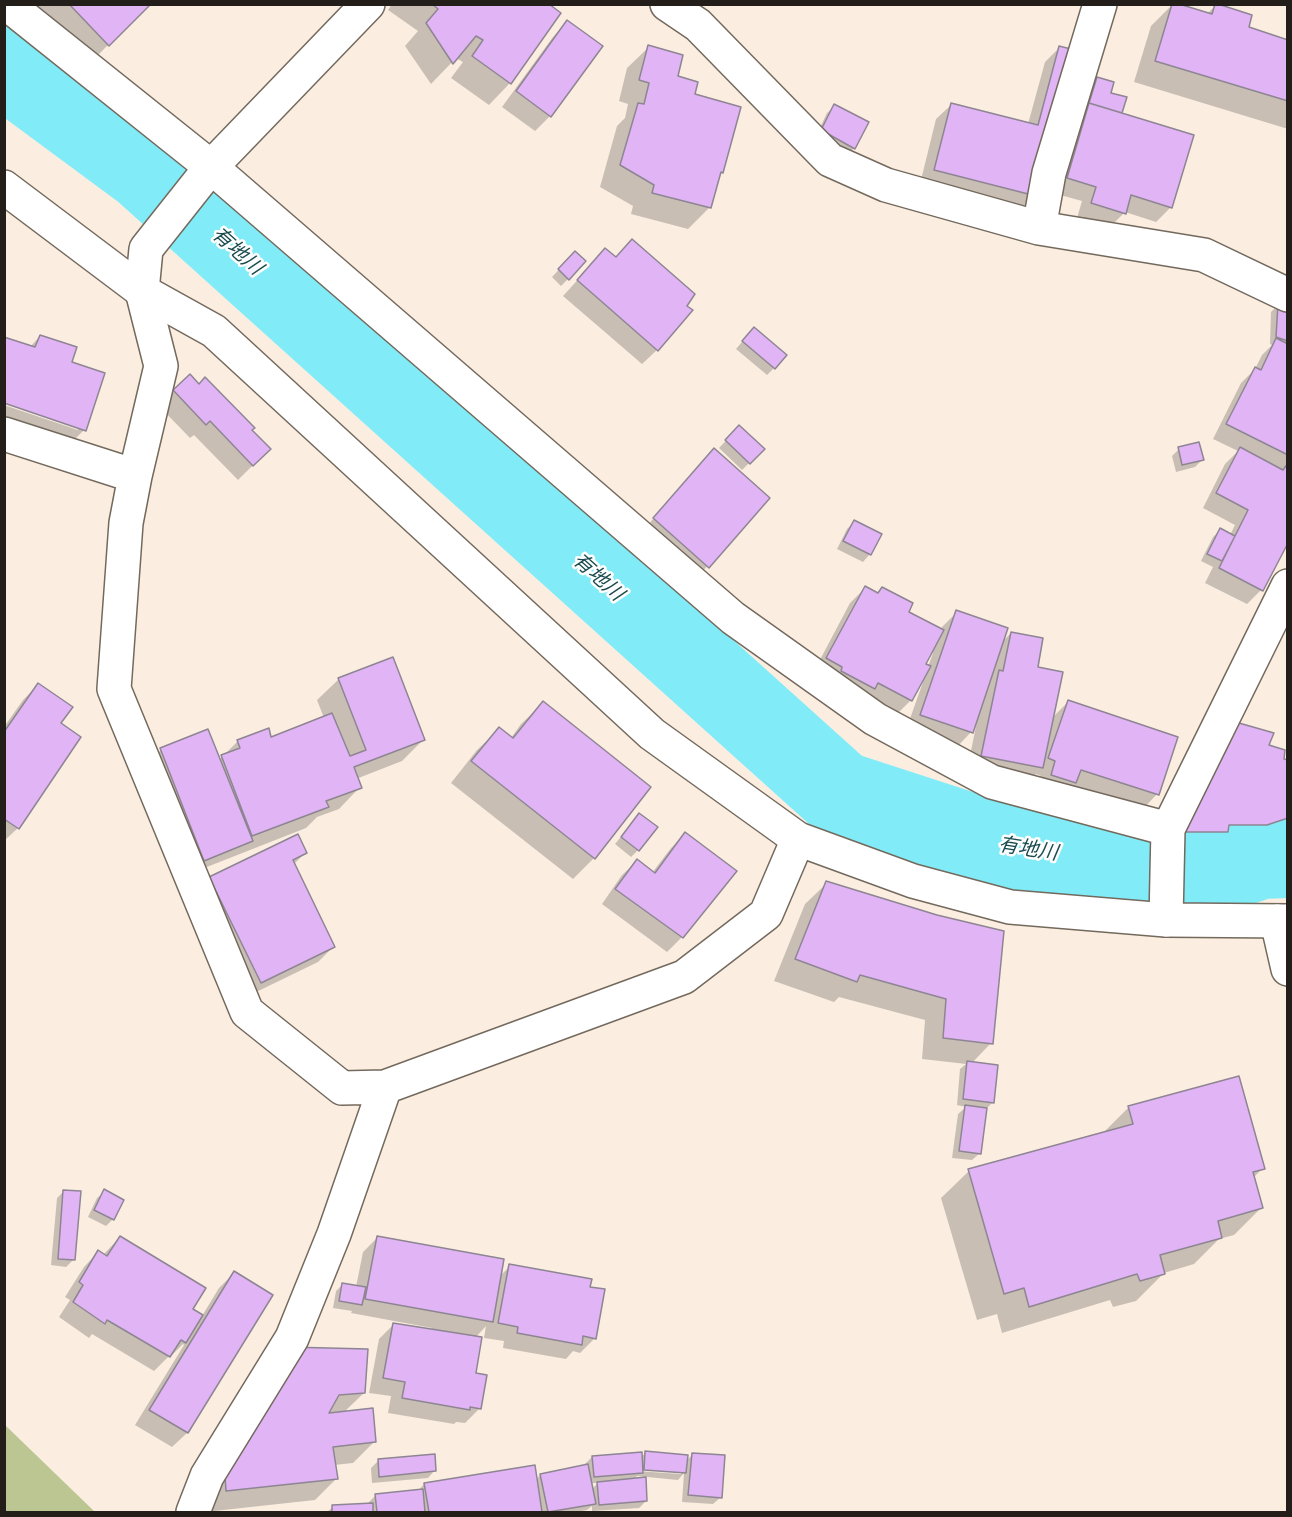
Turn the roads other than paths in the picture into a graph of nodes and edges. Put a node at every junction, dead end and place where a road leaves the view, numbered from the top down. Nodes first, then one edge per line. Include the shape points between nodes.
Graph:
1 (7, 4) edge
2 (368, 4) edge
3 (667, 4) edge
4 (1100, 4) edge
5 (211, 167) junction
6 (4, 187) edge
7 (1039, 228) junction
8 (142, 291) junction
9 (1287, 295) edge
10 (4, 434) edge
11 (135, 476) junction
12 (1287, 586) edge
13 (1168, 829) junction
14 (798, 839) junction
15 (1166, 920) junction
16 (1282, 921) edge
17 (1287, 969) edge
18 (385, 1087) junction
19 (193, 1512) edge

1 - 5 street
2 - 5 street
3 - 7 street via 698,25 830,160 885,185
4 - 7 street via 1049,173
5 - 8 street via 146,249
5 - 13 street via 733,618 875,719 992,782
6 - 8 street
7 - 9 street via 1204,255
8 - 11 street via 161,366
8 - 14 street via 214,331 652,734
10 - 11 street
11 - 18 street via 126,535 114,689 247,1012 342,1088
12 - 13 street
13 - 15 street
14 - 15 street via 913,881 1010,907
14 - 18 street via 766,914 684,977
15 - 16 street
16 - 17 street
18 - 19 street via 334,1234 292,1338 207,1476

